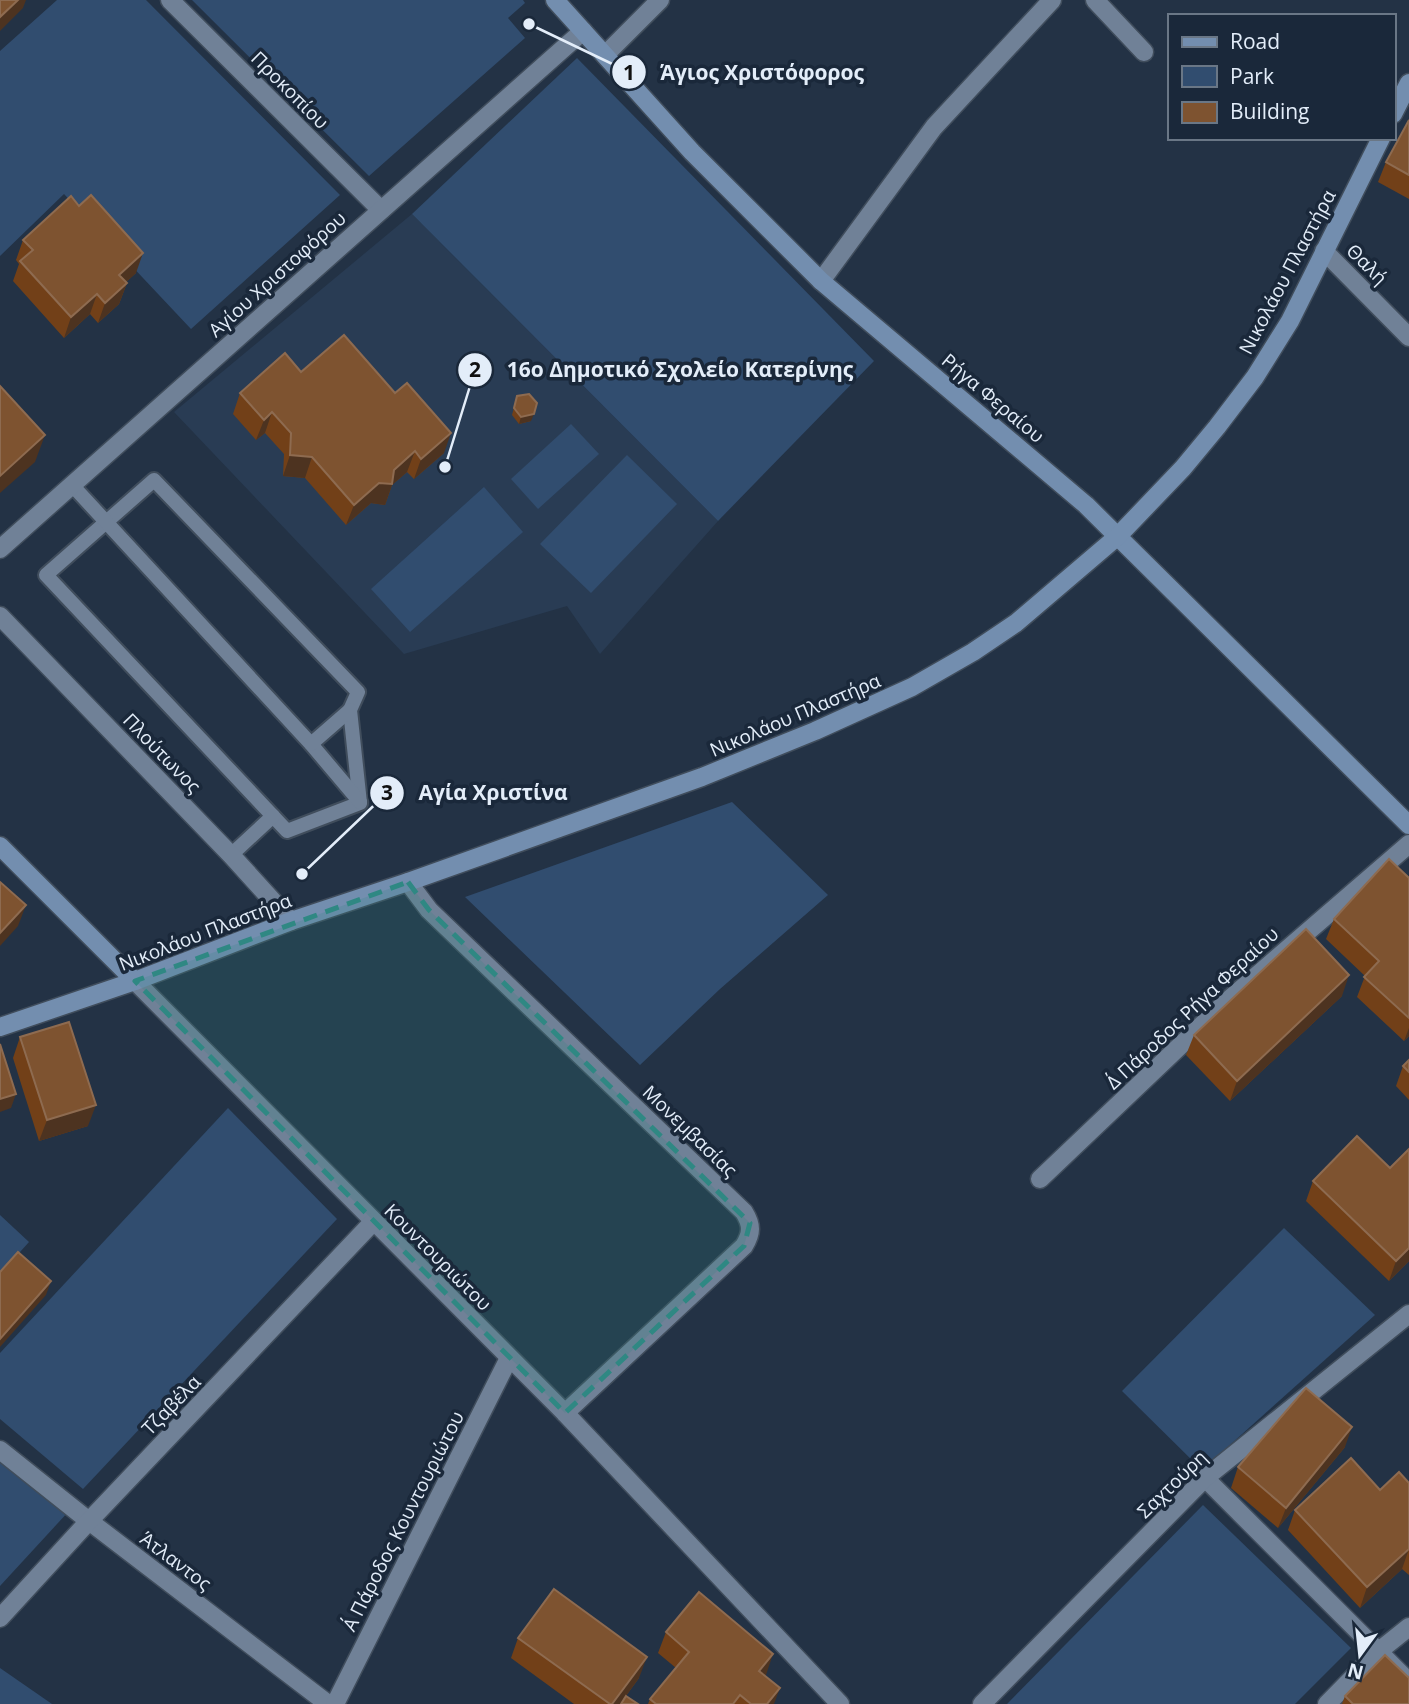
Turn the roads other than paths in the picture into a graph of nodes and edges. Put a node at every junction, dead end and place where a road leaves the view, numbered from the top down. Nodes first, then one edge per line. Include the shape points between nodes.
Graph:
1 (170, 0) edge
2 (555, 0) edge
3 (660, 0) edge
4 (1052, 0) edge
5 (1095, 0) edge
6 (583, 31) junction
7 (1143, 52) dead end
8 (604, 55) junction
9 (1409, 83) edge
10 (1395, 110) edge
11 (1380, 140) edge
12 (381, 210) junction
13 (1324, 250) junction
14 (821, 281) junction
15 (1409, 337) edge
16 (72, 485) junction
17 (107, 522) junction
18 (1118, 536) junction
19 (0, 549) edge
20 (0, 616) edge
21 (350, 710) junction
22 (311, 744) junction
23 (360, 803) junction
24 (273, 816) junction
25 (1407, 819) edge
26 (1409, 844) edge
27 (0, 846) edge
28 (231, 855) junction
29 (408, 882) junction
30 (291, 921) junction
31 (135, 981) junction
32 (0, 1027) edge
33 (1040, 1179) dead end
34 (373, 1222) junction
35 (1409, 1314) edge
36 (509, 1358) junction
37 (565, 1413) junction
38 (0, 1450) edge
39 (1205, 1478) junction
40 (89, 1521) junction
41 (0, 1618) edge
42 (1409, 1627) edge
43 (1379, 1651) junction
44 (1409, 1682) edge
45 (328, 1704) edge
46 (335, 1704) edge
47 (840, 1704) edge
48 (982, 1704) edge
49 (1326, 1704) edge

1 - 12 street, Προκοπίου
2 - 6 main road, Ρήγα Φεραίου
3 - 8 street
4 - 14 street via 934,127
5 - 7 street
6 - 8 main road, Ρήγα Φεραίου
6 - 12 street, Αγίου Χριστοφόρου
8 - 14 main road, Ρήγα Φεραίου via 692,152
9 - 10 main road
11 - 13 main road, Νικολάου Πλαστήρα
12 - 16 street, Αγίου Χριστοφόρου
13 - 15 street, Θαλή
13 - 18 main road, Νικολάου Πλαστήρα via 1290,321 1255,376 1183,468
14 - 18 main road, Ρήγα Φεραίου via 1062,483
16 - 17 lane
16 - 19 street, Αγίου Χριστοφόρου
17 - 21 lane via 155,480 358,692
17 - 22 lane
17 - 24 lane via 46,575
18 - 25 main road, Ρήγα Φεραίου
18 - 29 main road, Νικολάου Πλαστήρα via 1016,623 912,687 702,777
20 - 28 street, Πλούτωνος
21 - 22 lane
21 - 23 lane
22 - 23 lane
23 - 24 lane via 287,831
24 - 28 lane
26 - 33 street, Δ΄ Πάροδος Ρήγα Φεραίου via 1225,1003
27 - 31 main road, Κουντουριώτου
28 - 30 street, Πλούτωνος
29 - 30 main road, Νικολάου Πλαστήρα
29 - 37 street, Μονεμβασίας via 429,910 744,1212 750,1223 744,1246
30 - 31 main road, Νικολάου Πλαστήρα
31 - 32 main road, Νικολάου Πλαστήρα
31 - 34 street, Κουντουριώτου
34 - 36 street, Κουντουριώτου
34 - 40 street, Τζαβέλα
35 - 39 street, Σαχτούρη
36 - 37 street, Κουντουριώτου
36 - 46 street, Α΄ Πάροδος Κουντουριώτου
37 - 47 street, Κουντουριώτου
38 - 40 street, Άτλαντος
39 - 43 street
39 - 48 street, Σαχτούρη
40 - 41 street, Τζαβέλα
40 - 45 street, Άτλαντος
42 - 43 street
43 - 44 street
43 - 49 street

